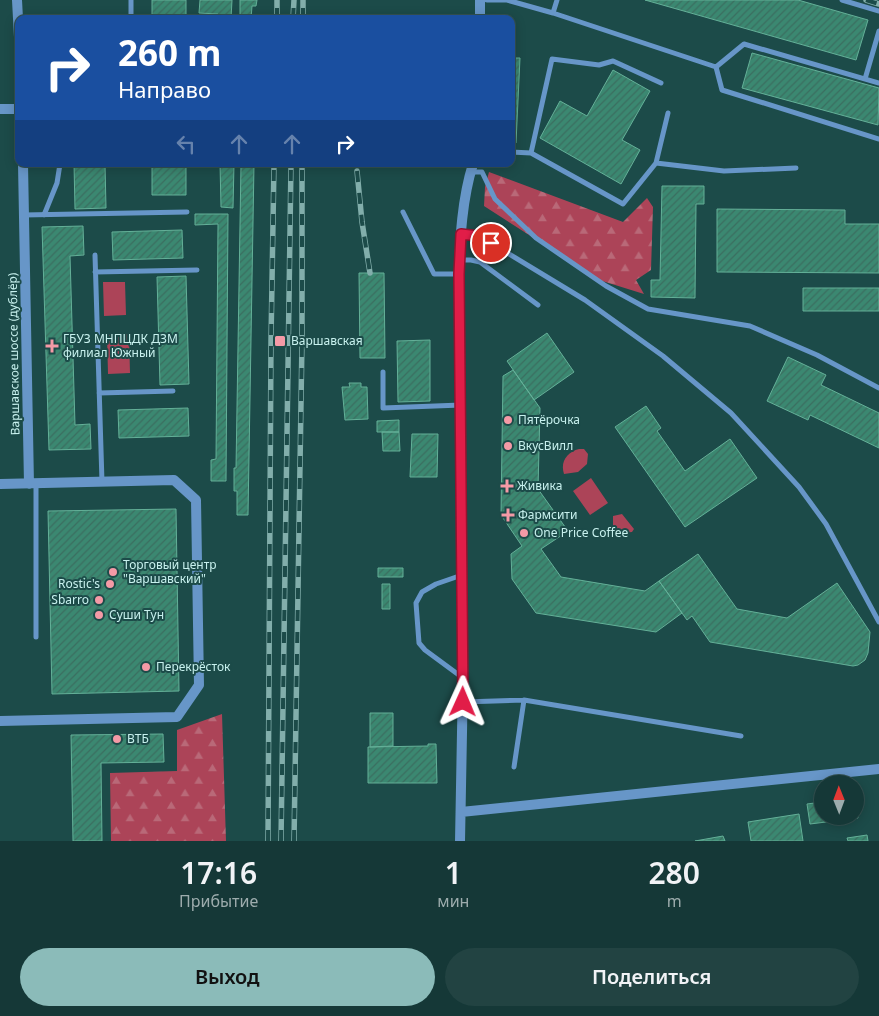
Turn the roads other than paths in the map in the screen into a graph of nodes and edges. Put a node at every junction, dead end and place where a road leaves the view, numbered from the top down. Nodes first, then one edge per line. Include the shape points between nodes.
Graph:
1 (17, 0) edge
2 (131, 0) edge
3 (480, 0) edge
4 (487, 0) edge
5 (507, 0) edge
6 (557, 0) edge
7 (842, 0) edge
8 (879, 11) edge
9 (553, 13) junction
10 (18, 15) edge
11 (131, 15) edge
12 (480, 15) edge
13 (879, 32) edge
14 (716, 67) junction
15 (865, 79) junction
16 (661, 83) dead end
17 (879, 83) edge
18 (0, 109) edge
19 (15, 109) edge
20 (668, 113) dead end
21 (879, 138) edge
22 (515, 152) edge
23 (531, 153) junction
24 (656, 162) junction
25 (22, 167) edge
26 (60, 167) edge
27 (471, 168) edge
28 (796, 168) dead end
29 (187, 212) dead end
30 (403, 212) dead end
31 (23, 215) junction
32 (44, 215) junction
33 (461, 234) junction
34 (95, 255) dead end
35 (460, 260) junction
36 (197, 270) dead end
37 (95, 272) junction
38 (459, 274) junction
39 (538, 305) dead end
40 (382, 372) dead end
41 (879, 388) edge
42 (172, 391) dead end
43 (99, 393) junction
44 (461, 405) junction
45 (102, 482) junction
46 (0, 484) edge
47 (32, 484) junction
48 (462, 575) junction
49 (879, 622) edge
50 (36, 637) dead end
51 (463, 678) junction
52 (524, 700) junction
53 (463, 702) junction
54 (0, 721) edge
55 (741, 736) dead end
56 (514, 767) dead end
57 (879, 768) edge
58 (461, 812) junction
59 (460, 841) edge

1 - 10 street
2 - 11 lane
3 - 12 street
4 - 5 lane
5 - 9 lane
6 - 9 lane
7 - 8 lane
9 - 14 lane
13 - 15 lane
14 - 15 lane via 744,44
14 - 21 lane via 722,90
15 - 17 lane
16 - 23 lane via 613,61 599,65 552,58
18 - 19 street
20 - 24 lane
22 - 23 lane
23 - 24 lane via 622,204
24 - 28 lane via 724,171
25 - 31 street, Варшавское шоссе (дублёр)
26 - 32 lane via 57,183
27 - 33 street
27 - 41 lane via 482,172 495,199 536,238 606,286 648,309 750,326
29 - 32 lane
30 - 38 lane via 434,274
31 - 32 lane
31 - 47 street, Варшавское шоссе (дублёр)
33 - 35 street
33 - 49 lane via 478,236 585,300 663,356 731,413 799,487 826,524
34 - 37 lane
35 - 38 street
35 - 39 lane via 480,262
36 - 37 lane
37 - 43 lane
38 - 44 street
40 - 44 lane via 383,408
42 - 43 lane
43 - 45 lane
44 - 48 street
45 - 47 street
45 - 54 street via 174,480 196,500 199,685 177,716
46 - 47 street
47 - 50 lane
48 - 51 street
48 - 51 lane via 422,592 416,604 418,643
51 - 53 street
52 - 53 lane
52 - 55 lane
52 - 56 lane
53 - 58 street
57 - 58 street
58 - 59 street

